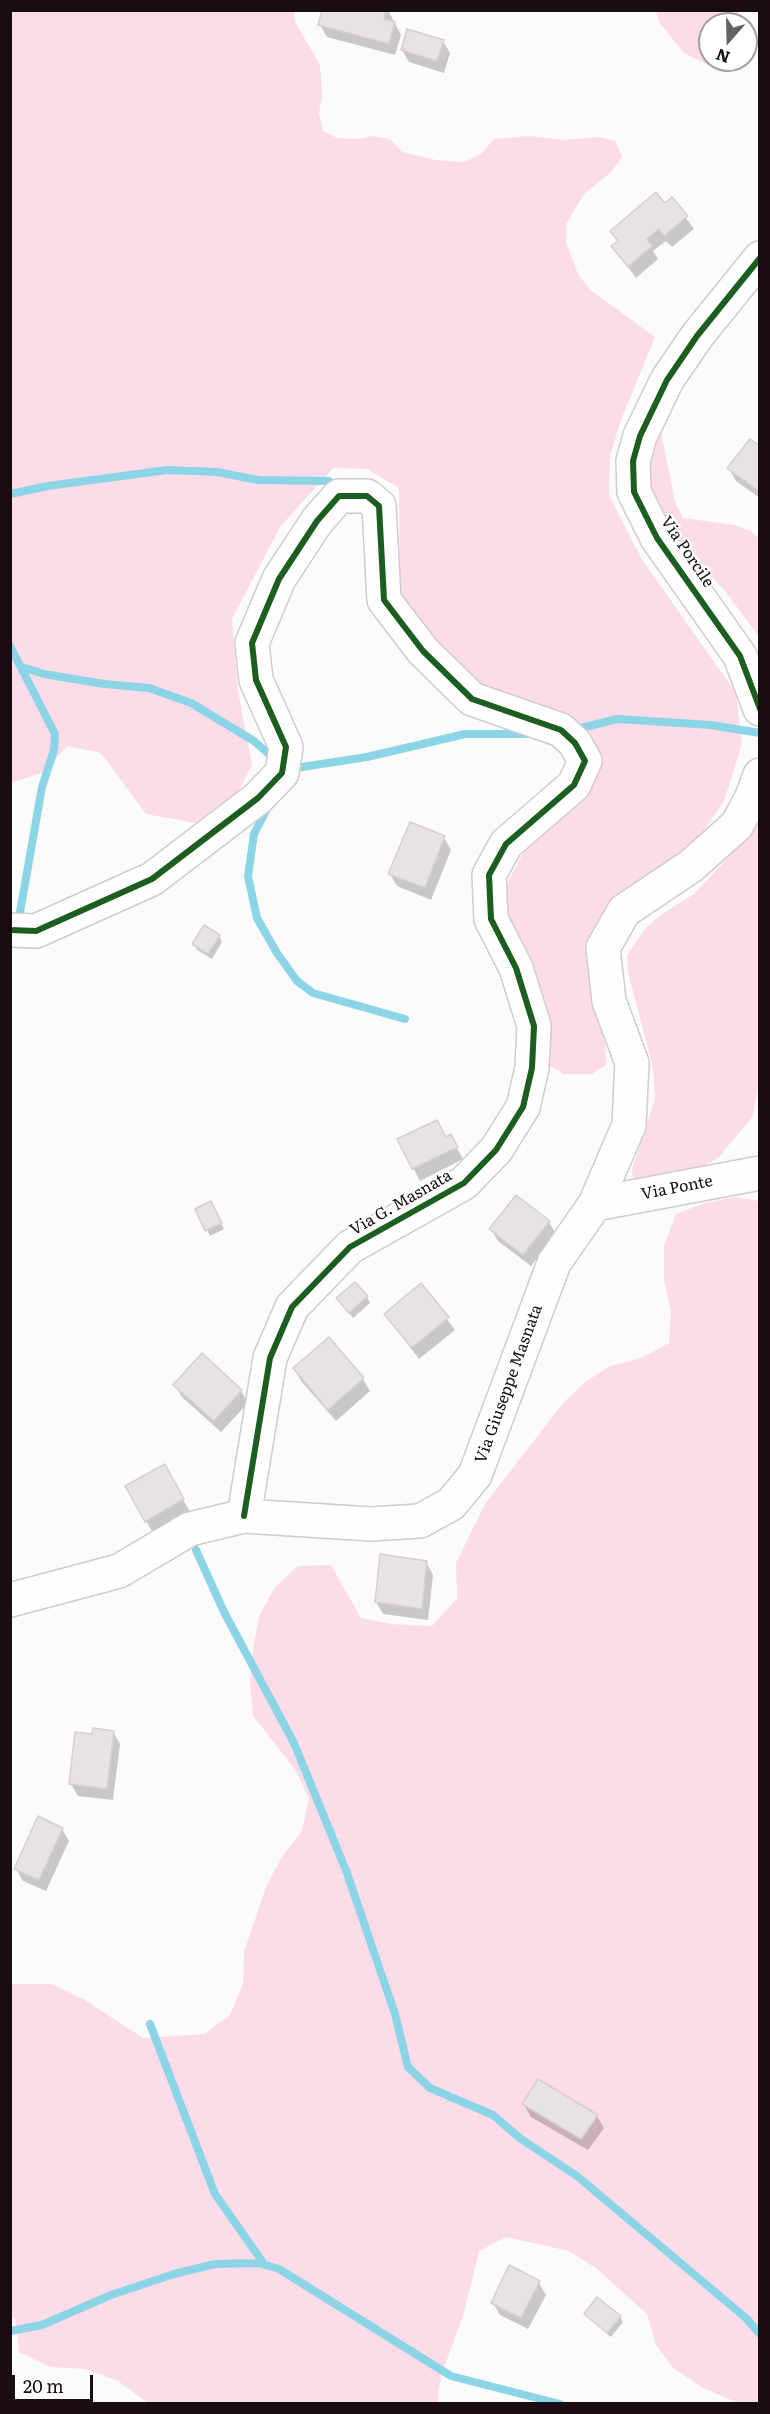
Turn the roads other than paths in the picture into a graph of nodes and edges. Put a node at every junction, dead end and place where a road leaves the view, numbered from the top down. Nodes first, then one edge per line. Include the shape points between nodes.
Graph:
1 (759, 258) edge
2 (759, 709) edge
3 (759, 775) edge
4 (10, 930) edge
5 (759, 1173) edge
6 (596, 1204) junction
7 (244, 1515) junction
8 (10, 1600) edge

1 - 2 street, Via Porcile via 667,380 640,436 633,461 634,492 657,538 740,656
3 - 6 street via 737,825 691,866 624,911 603,948 609,1001 632,1063 629,1125
4 - 7 street, Via G. Masnata via 36,931 152,879 258,798 282,773 286,747 256,680 252,643 279,579 317,520 339,496 367,496 379,506 384,600 423,651 472,699 561,730 575,743 585,761 574,785 506,844 489,875 491,919 516,968 534,1026 532,1068 523,1107 496,1150 464,1182 350,1247 292,1307 270,1358
5 - 6 street, Via Ponte
6 - 7 street, Via Giuseppe Masnata via 554,1263 475,1475 451,1504 420,1521 371,1524
7 - 8 street, Via Giuseppe Masnata via 190,1529 119,1571

